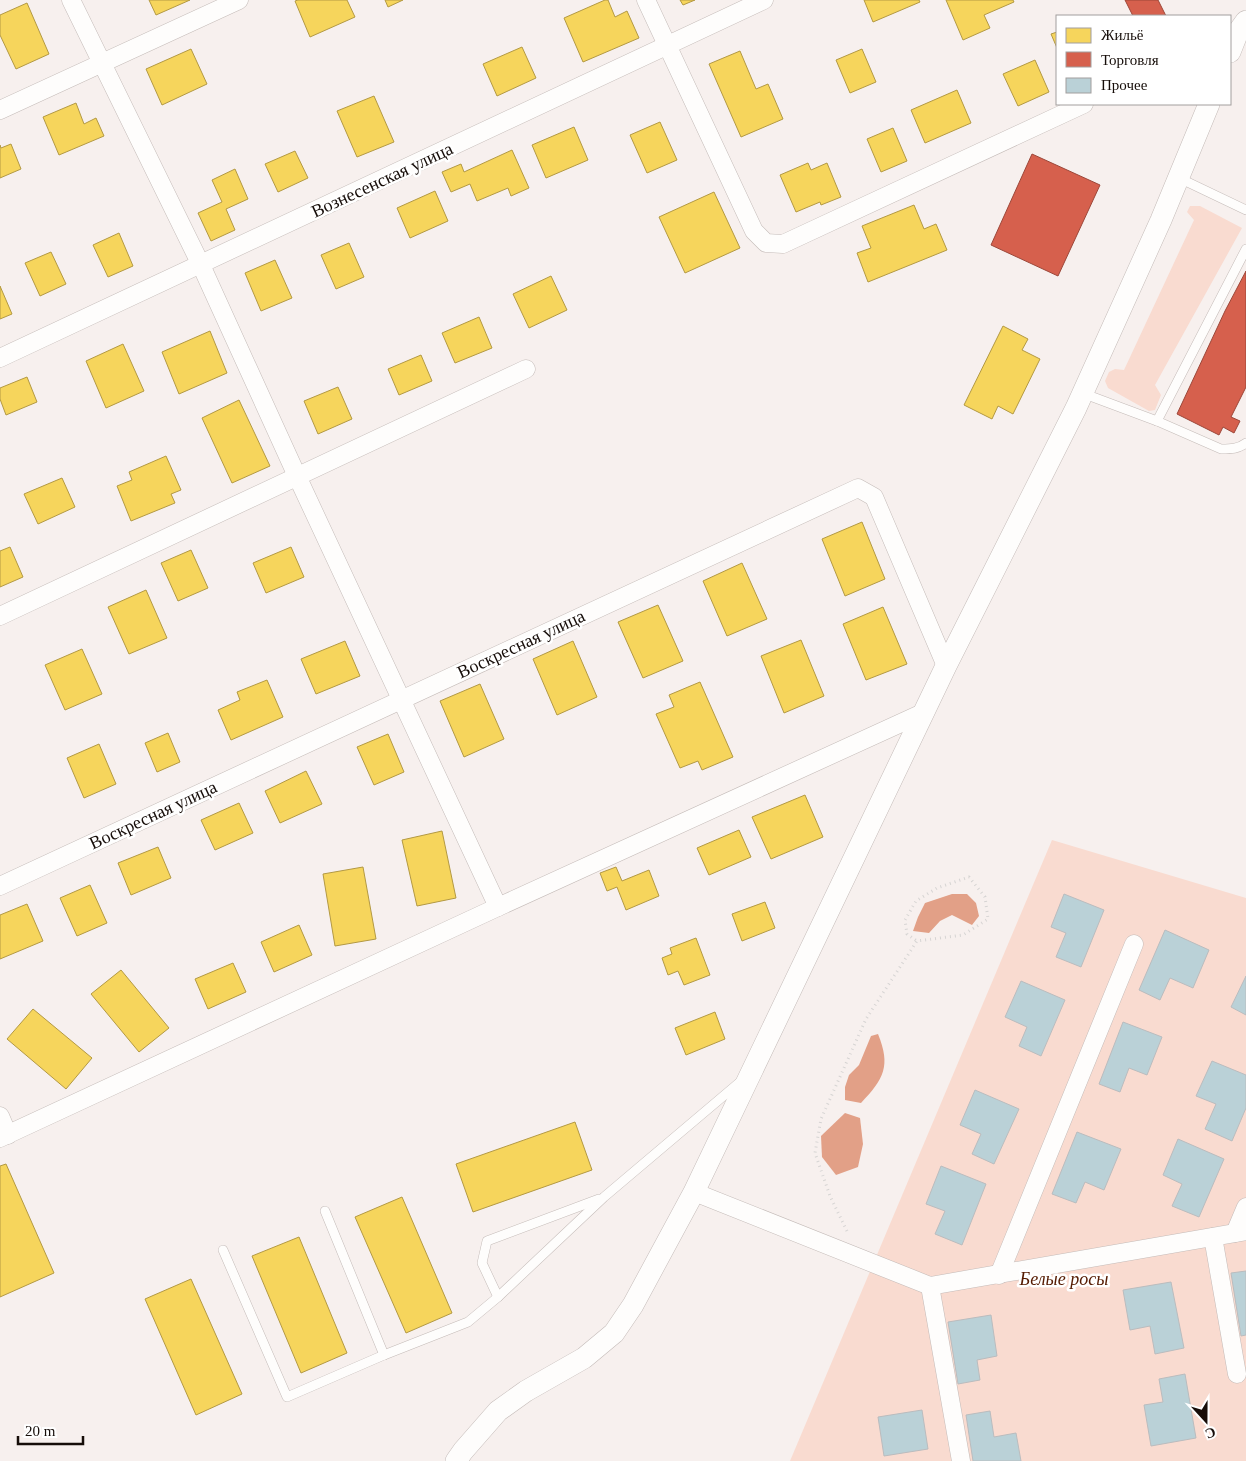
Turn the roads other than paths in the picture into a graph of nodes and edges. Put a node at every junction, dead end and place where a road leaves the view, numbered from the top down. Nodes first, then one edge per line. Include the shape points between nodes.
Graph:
1 (71, 0) edge
2 (239, 0) edge
3 (646, 0) edge
4 (764, 0) edge
5 (1238, 29) edge
6 (668, 45) junction
7 (1231, 49) edge
8 (102, 62) junction
9 (1082, 105) edge
10 (1209, 105) edge
11 (0, 110) edge
12 (1179, 178) junction
13 (1246, 210) edge
14 (1246, 249) edge
15 (201, 265) junction
16 (0, 358) edge
17 (526, 369) dead end
18 (1082, 392) junction
19 (1157, 421) junction
20 (1246, 444) edge
21 (297, 476) junction
22 (0, 616) edge
23 (946, 666) junction
24 (401, 700) junction
25 (925, 712) junction
26 (0, 886) edge
27 (498, 907) junction
28 (1134, 944) dead end
29 (750, 1074) junction
30 (0, 1116) edge
31 (4, 1136) edge
32 (694, 1192) junction
33 (604, 1197) junction
34 (1246, 1207) edge
35 (325, 1211) dead end
36 (1241, 1232) edge
37 (1213, 1237) junction
38 (223, 1250) dead end
39 (999, 1275) junction
40 (930, 1286) junction
41 (498, 1297) junction
42 (384, 1355) junction
43 (1237, 1374) dead end
44 (456, 1461) edge
45 (961, 1461) edge

1 - 8 street
2 - 8 street
3 - 6 street
4 - 6 street, Вознесенская улица
5 - 7 street
6 - 9 street via 754,231 766,242 783,244
6 - 15 street, Вознесенская улица
8 - 11 street
8 - 15 street
10 - 12 street
12 - 13 lane
12 - 18 street
14 - 19 lane
15 - 16 street, Вознесенская улица
15 - 21 street
17 - 21 street
18 - 19 lane
18 - 23 street
19 - 20 lane via 1221,449
21 - 22 street
21 - 24 street
23 - 24 street, Воскресная улица via 874,497 858,488
23 - 25 street
24 - 26 street, Воскресная улица
24 - 27 street
25 - 27 street
25 - 29 street
27 - 31 street
28 - 39 street
29 - 32 street
29 - 33 lane
30 - 31 street
32 - 40 street
32 - 44 street via 633,1305 614,1333 584,1358 498,1411
33 - 41 lane
33 - 41 lane via 487,1241 482,1264
34 - 36 street
35 - 42 lane
36 - 37 street
37 - 39 street
37 - 43 street
38 - 42 lane via 287,1397
39 - 40 street
40 - 45 street
41 - 42 lane via 468,1322

